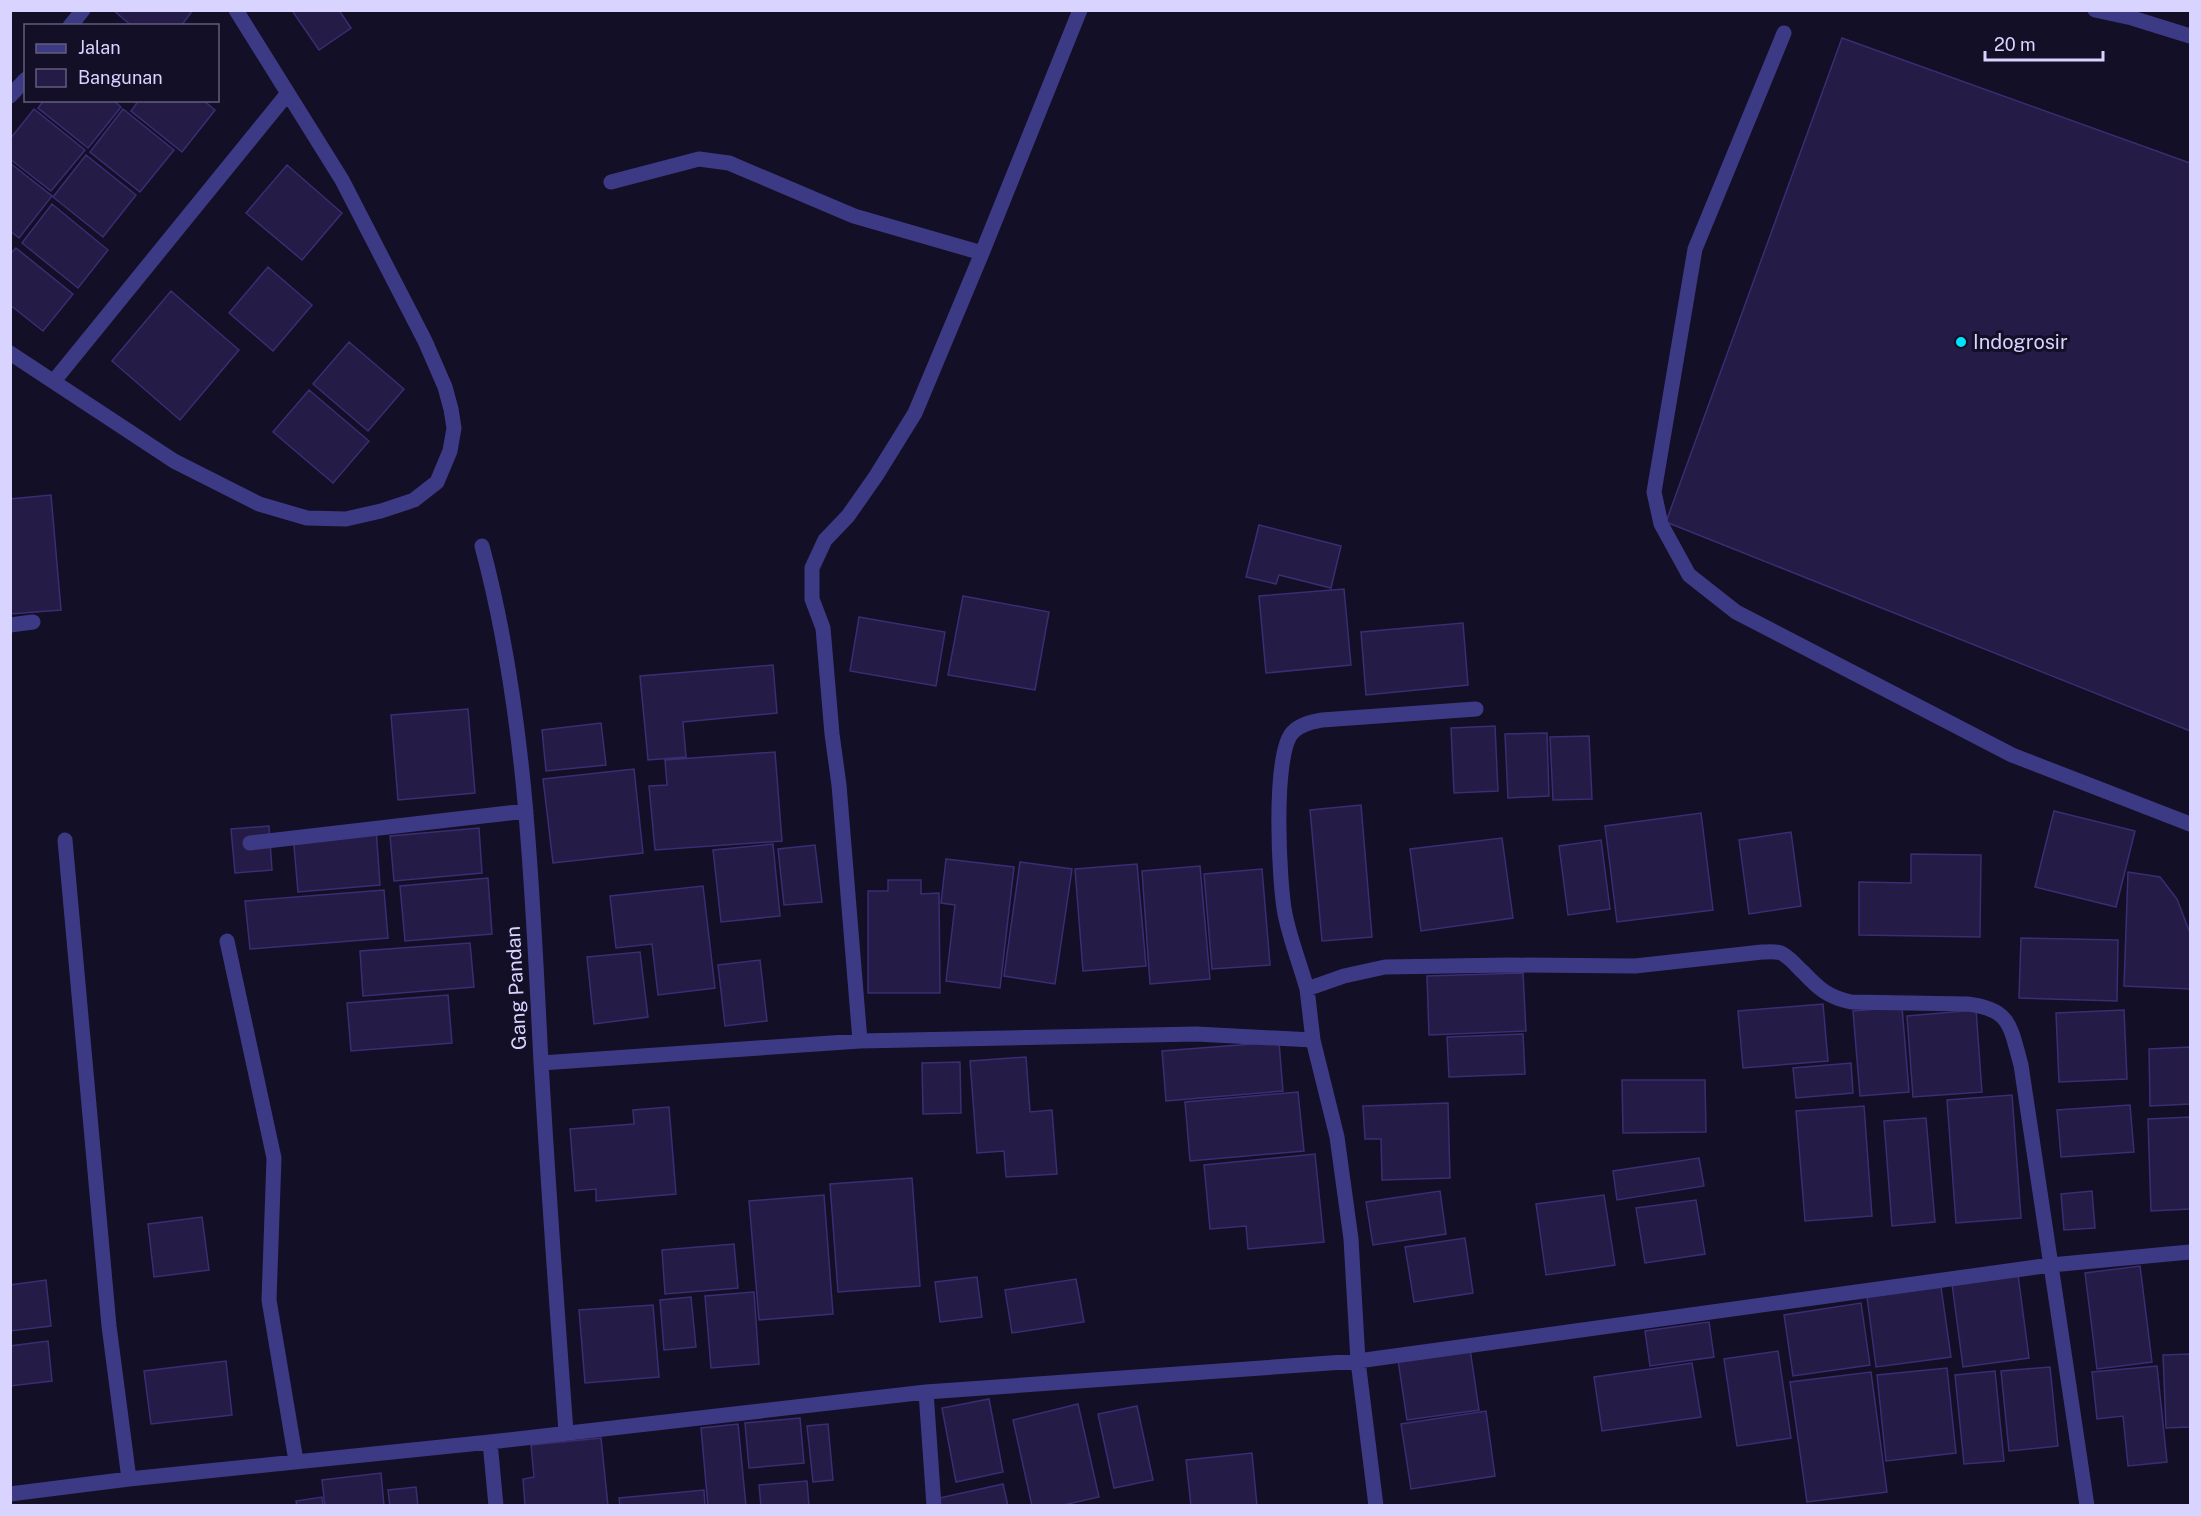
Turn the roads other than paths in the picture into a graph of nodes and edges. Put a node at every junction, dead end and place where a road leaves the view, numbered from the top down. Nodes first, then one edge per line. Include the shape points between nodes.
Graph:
1 (83, 10) edge
2 (236, 10) edge
3 (1080, 10) edge
4 (2095, 10) edge
5 (72, 24) edge
6 (1784, 33) dead end
7 (2190, 36) edge
8 (24, 81) edge
9 (288, 93) junction
10 (10, 96) edge
11 (611, 182) dead end
12 (982, 253) junction
13 (10, 353) edge
14 (54, 381) junction
15 (482, 546) dead end
16 (33, 622) dead end
17 (10, 625) edge
18 (1476, 709) dead end
19 (526, 811) junction
20 (2190, 824) edge
21 (65, 840) dead end
22 (250, 843) dead end
23 (227, 941) dead end
24 (1307, 989) junction
25 (1313, 1040) junction
26 (860, 1041) junction
27 (541, 1063) junction
28 (2190, 1252) edge
29 (2051, 1265) junction
30 (1358, 1361) junction
31 (926, 1392) junction
32 (566, 1432) junction
33 (490, 1442) junction
34 (296, 1461) junction
35 (129, 1479) junction
36 (10, 1494) edge
37 (496, 1506) edge
38 (934, 1506) edge
39 (1376, 1506) edge
40 (2087, 1506) edge

1 - 5 street
2 - 9 street
3 - 12 street
4 - 7 street
6 - 20 street via 1695,249 1654,492 1661,524 1689,574 1736,612 2012,755
8 - 10 street
9 - 14 street
9 - 14 street via 342,180 445,387 454,428 450,451 437,482 414,500 381,512 346,519 307,518 259,504 174,460
11 - 12 street via 699,159 729,163 854,216
12 - 26 street via 915,413 848,516 825,540 812,568 812,599 823,628
13 - 14 street
15 - 19 street, Gang Pandan via 497,602 514,702
16 - 17 street
18 - 24 street via 1322,720 1292,733 1286,744 1280,792 1279,860 1285,914
19 - 22 street
19 - 27 street, Gang Pandan
21 - 35 street via 109,1326
23 - 34 street via 274,1158 269,1300
24 - 25 street
24 - 29 street via 1384,967 1635,966 1761,952 1781,953 1789,958 1833,998 1851,1002 1984,1006 2002,1016 2020,1065
25 - 26 street via 1196,1034
25 - 30 street via 1337,1137 1351,1239
26 - 27 street
27 - 32 street, Gang Pandan
28 - 29 street
29 - 30 street
29 - 40 street
30 - 31 street
30 - 39 street
31 - 32 street
31 - 38 street
32 - 33 street
33 - 34 street
33 - 37 street
34 - 35 street
35 - 36 street

